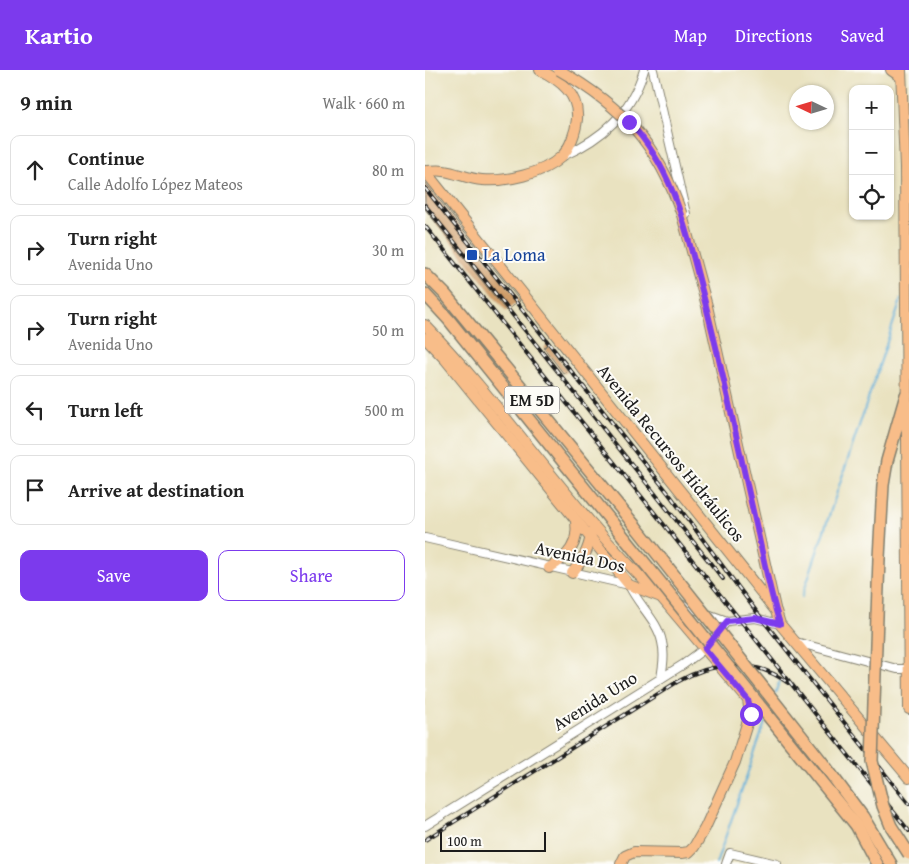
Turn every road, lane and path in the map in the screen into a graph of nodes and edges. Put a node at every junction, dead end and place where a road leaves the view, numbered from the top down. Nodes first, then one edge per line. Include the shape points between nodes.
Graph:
1 (540, 70) edge
2 (559, 70) edge
3 (644, 70) edge
4 (653, 70) edge
5 (899, 72) edge
6 (562, 157) junction
7 (425, 171) edge
8 (425, 274) edge
9 (425, 294) edge
10 (707, 306) junction
11 (425, 325) edge
12 (425, 338) edge
13 (906, 395) junction
14 (576, 520) junction
15 (593, 526) junction
16 (591, 537) junction
17 (425, 538) edge
18 (549, 568) junction
19 (572, 573) junction
20 (629, 584) junction
21 (661, 597) junction
22 (776, 611) junction
23 (727, 621) junction
24 (780, 624) junction
25 (796, 642) junction
26 (705, 649) junction
27 (906, 672) edge
28 (661, 678) junction
29 (909, 709) edge
30 (909, 778) edge
31 (859, 821) junction
32 (425, 826) edge
33 (909, 854) edge
34 (621, 864) edge
35 (726, 864) edge
36 (777, 864) edge
37 (877, 864) edge
38 (891, 864) edge

1 - 6 main road via 564,86 574,100 577,119
2 - 10 main road, bridge via 605,101 635,128 660,164 682,215
3 - 6 street via 639,88 615,122
4 - 10 street
5 - 13 main road via 905,167
6 - 7 main road via 534,172 507,180 482,180 444,171
7 - 22 main road, Avenida Recursos Hidráulicos
8 - 31 highway, EM 5D, bridge via 445,294 636,527 822,762
9 - 31 highway, EM 5D, bridge
10 - 22 main road
11 - 15 main road via 452,353
12 - 14 main road
13 - 27 main road
13 - 33 highway, bridge via 883,485 872,761 883,806
14 - 16 main road
14 - 18 main road via 576,541 572,550
15 - 16 main road
15 - 21 main road
16 - 19 main road via 585,554
16 - 20 main road
17 - 18 street, Avenida Dos
18 - 19 street, Avenida Dos
19 - 20 street, Avenida Dos
20 - 21 main road, Avenida Dos
20 - 28 street via 662,642 664,661
21 - 23 street
21 - 26 main road, Avenida Dos
22 - 24 main road, Avenida Recursos Hidráulicos
23 - 24 street via 755,618
23 - 26 street, Avenida Uno
24 - 25 main road, Avenida Recursos Hidráulicos
25 - 27 street
25 - 30 main road, Avenida Recursos Hidráulicos
26 - 28 street, Avenida Uno
26 - 34 main road, Avenida Dos via 742,692 751,708 735,762 694,848 682,853 629,853
27 - 29 main road
28 - 32 street, Avenida Uno
31 - 37 highway, EM 5D
31 - 38 highway, EM 5D
35 - 36 street via 731,853

